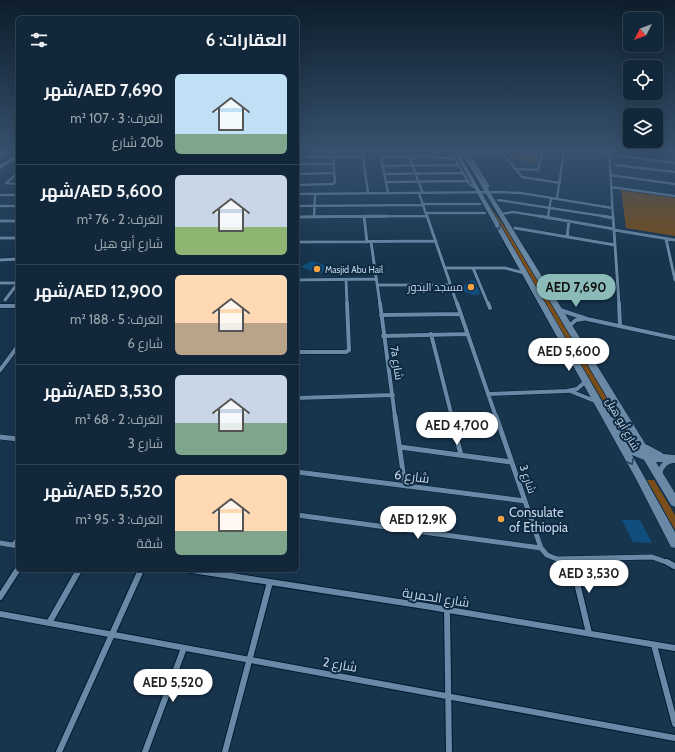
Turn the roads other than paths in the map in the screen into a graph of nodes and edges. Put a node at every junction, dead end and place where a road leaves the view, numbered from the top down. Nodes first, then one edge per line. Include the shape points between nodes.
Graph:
1 (367, 185) edge
2 (387, 185) edge
3 (419, 185) edge
4 (470, 185) edge
5 (477, 185) edge
6 (479, 185) edge
7 (480, 185) edge
8 (487, 185) edge
9 (560, 185) edge
10 (611, 187) joint
11 (483, 191) junction
12 (420, 192) junction
13 (368, 193) junction
14 (388, 193) junction
15 (299, 194) edge
16 (0, 195) edge
17 (16, 195) edge
18 (315, 196) dead end
19 (675, 196) edge
20 (551, 198) junction
21 (557, 199) junction
22 (498, 200) dead end
23 (480, 204) dead end
24 (423, 205) junction
25 (0, 206) edge
26 (16, 206) edge
27 (299, 206) edge
28 (315, 206) junction
29 (550, 208) junction
30 (612, 208) junction
31 (485, 213) dead end
32 (427, 214) junction
33 (501, 214) junction
34 (364, 216) junction
35 (299, 217) edge
36 (314, 217) junction
37 (548, 218) junction
38 (613, 218) junction
39 (0, 221) edge
40 (16, 221) edge
41 (569, 221) junction
42 (515, 228) dead end
43 (614, 230) junction
44 (567, 237) junction
45 (0, 238) edge
46 (16, 238) edge
47 (666, 239) junction
48 (675, 240) edge
49 (436, 241) junction
50 (299, 242) edge
51 (369, 242) junction
52 (615, 245) junction
53 (16, 259) edge
54 (0, 260) edge
55 (673, 262) edge
56 (516, 265) junction
57 (445, 268) junction
58 (472, 268) junction
59 (505, 268) junction
60 (524, 273) junction
61 (674, 274) edge
62 (299, 280) edge
63 (346, 280) junction
64 (376, 280) junction
65 (675, 280) edge
66 (0, 283) edge
67 (16, 283) edge
68 (377, 285) junction
69 (451, 285) junction
70 (16, 286) edge
71 (5, 300) dead end
72 (0, 306) edge
73 (16, 306) edge
74 (490, 308) dead end
75 (560, 310) junction
76 (461, 314) junction
77 (381, 315) junction
78 (588, 319) junction
79 (569, 326) junction
80 (620, 326) junction
81 (431, 334) junction
82 (468, 334) junction
83 (383, 336) junction
84 (675, 338) edge
85 (16, 349) edge
86 (299, 352) edge
87 (0, 369) edge
88 (586, 381) junction
89 (567, 391) junction
90 (488, 394) junction
91 (393, 395) junction
92 (299, 398) edge
93 (599, 404) junction
94 (0, 437) edge
95 (16, 439) edge
96 (641, 444) junction
97 (400, 447) junction
98 (461, 455) junction
99 (649, 458) junction
100 (675, 459) edge
101 (512, 462) junction
102 (299, 472) edge
103 (660, 476) junction
104 (405, 486) junction
105 (525, 501) junction
106 (675, 502) edge
107 (299, 515) edge
108 (0, 543) edge
109 (675, 543) edge
110 (16, 546) edge
111 (541, 548) junction
112 (571, 559) junction
113 (674, 566) edge
114 (16, 572) edge
115 (78, 572) edge
116 (140, 572) edge
117 (205, 572) edge
118 (270, 582) junction
119 (0, 597) edge
120 (447, 610) junction
121 (0, 614) edge
122 (49, 623) junction
123 (589, 633) junction
124 (113, 636) junction
125 (654, 645) junction
126 (184, 648) junction
127 (675, 648) edge
128 (250, 660) junction
129 (449, 696) junction
130 (675, 724) edge
131 (675, 738) edge
132 (60, 752) edge
133 (144, 752) edge
134 (225, 752) edge
135 (449, 752) edge

1 - 13 street
2 - 14 street
3 - 12 street, شارع 3
4 - 11 street
5 - 11 main road, شارع أبو هيل
6 - 11 main road
7 - 11 main road, شارع أبو هيل
8 - 11 street
9 - 21 street
10 - 19 street
10 - 30 street
11 - 12 street
11 - 20 street
11 - 33 main road, شارع أبو هيل
11 -> 56 main road, شارع أبو هيل
12 - 14 street
12 - 24 street, شارع 3
13 - 14 street
13 - 15 street
16 - 17 street
18 - 28 street
20 - 21 street
20 - 29 street
21 - 30 street
22 - 29 street
23 - 24 street
24 - 28 street
24 - 32 street, شارع 3
25 - 26 street
27 - 28 street
28 - 36 street
29 - 37 street
29 - 38 street
30 - 38 street
31 - 32 street
32 - 34 street
32 - 49 street, شارع 3
33 - 37 street via 513,212
33 - 75 main road, شارع أبو هيل
34 - 36 street
34 - 51 street, 7a شارع
35 - 36 street
37 - 41 street
38 - 43 street
39 - 40 street
41 - 43 street
41 - 44 street
42 - 44 street
43 - 47 street
43 - 52 street
44 - 52 street
45 - 46 street
47 - 48 street
47 - 55 street
49 - 51 street
49 - 57 street, شارع 3
50 - 51 street
51 - 64 street, 7a شارع
52 - 80 street
53 - 54 street
55 - 61 street
56 - 59 street
56 - 60 main road, شارع أبو هيل
57 - 58 street
57 - 69 street, شارع 3
58 - 59 street
58 - 74 street
59 - 60 street
60 - 88 main road, شارع أبو هيل
61 - 65 street
62 - 63 street
63 - 64 street
63 - 86 street via 349,350
64 - 68 street, 7a شارع
66 - 67 street
68 - 69 street
68 - 77 street, 7a شارع
69 - 76 street, شارع 3
70 - 71 street
72 - 73 street
75 - 78 street
75 - 79 main road, شارع أبو هيل
76 - 77 street
76 - 82 street, شارع 3
77 - 83 street, 7a شارع
78 - 79 street via 576,320
78 - 80 street
79 - 96 main road, شارع أبو هيل
80 - 84 street
81 - 82 street
81 - 83 street
81 - 98 street
82 - 90 street, شارع 3
83 - 91 street, 7a شارع
85 - 87 street
88 - 89 street via 577,389
88 - 93 main road, شارع أبو هيل
89 - 90 street
89 - 93 street
90 - 101 street, شارع 3
91 - 92 street
91 - 97 street, 7a شارع
93 - 99 main road via 610,414 634,452
93 -> 109 main road, شارع أبو هيل
94 - 95 street
96 - 99 main road, شارع أبو هيل
96 - 100 street via 658,454
97 - 98 street
97 - 104 street, 7a شارع
98 - 101 street
99 - 100 main road
99 - 103 main road, شارع أبو هيل
100 - 103 street via 663,464
101 - 105 street, شارع 3
102 - 104 street, شارع 6
103 - 106 main road, شارع أبو هيل
104 - 105 street, شارع 6
105 - 111 street, شارع 3
107 - 111 street
108 - 110 street
111 - 112 street via 554,558
112 - 113 street via 652,558
112 - 123 street
114 - 119 street
115 - 122 street
116 - 124 street
117 - 118 street, شارع الحمرية
118 - 120 street, شارع الحمرية
118 - 128 street
120 - 123 street, شارع الحمرية
120 - 129 street
121 - 122 street, شارع 2
122 - 124 street, شارع 2
123 - 125 street, شارع الحمرية
124 - 126 street, شارع 2
124 - 132 street
125 - 127 street, شارع الحمرية
125 - 130 street
126 - 128 street, شارع 2
126 - 133 street
128 - 129 street, شارع 2
128 - 134 street
129 - 131 street, شارع 2
129 - 135 street

